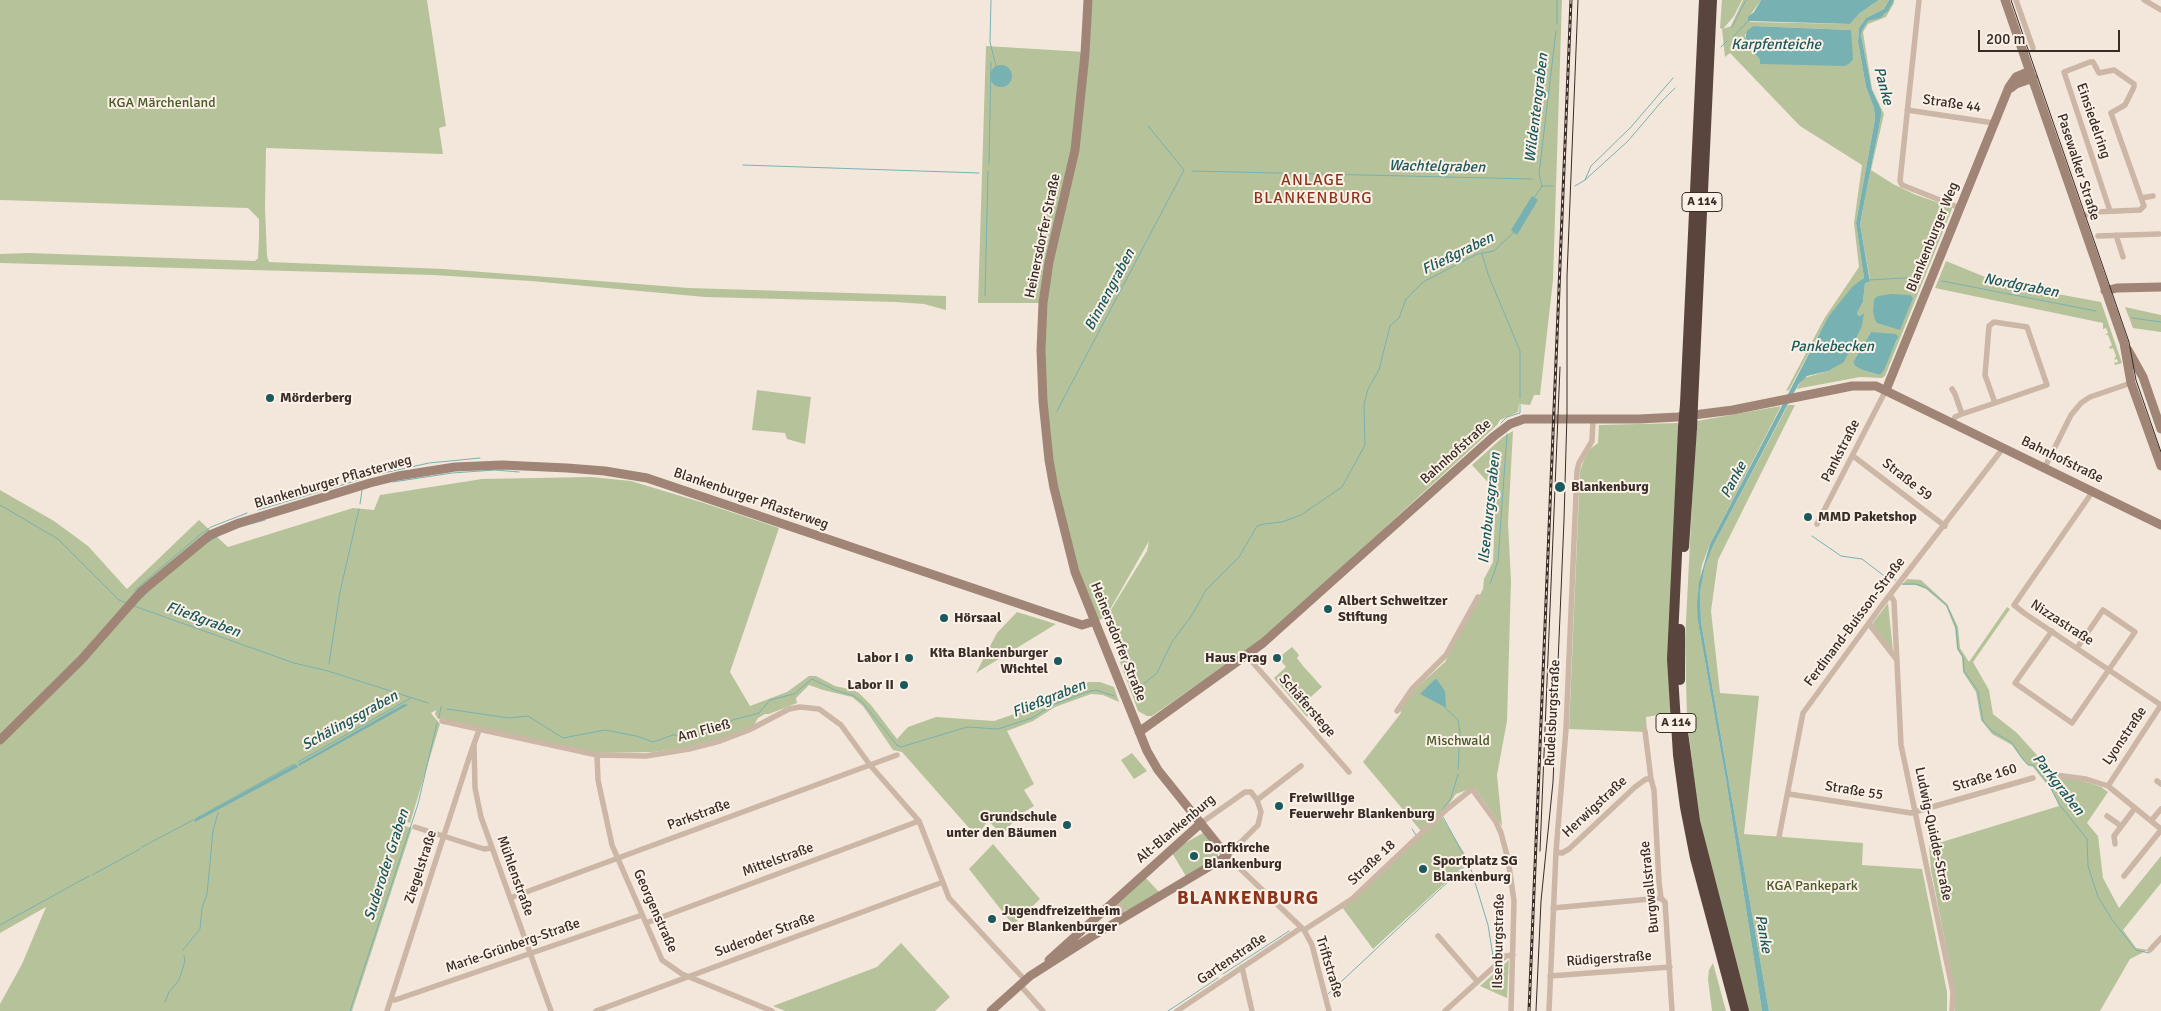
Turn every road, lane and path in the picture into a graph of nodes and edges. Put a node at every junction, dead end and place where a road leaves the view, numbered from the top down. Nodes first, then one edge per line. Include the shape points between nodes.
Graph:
1 (1088, 0) edge
2 (1704, 0) edge
3 (1712, 0) edge
4 (1919, 0) edge
5 (2005, 0) edge
6 (2016, 0) edge
7 (2144, 0) edge
8 (2154, 3) edge
9 (2161, 10) edge
10 (2032, 48) dead end
11 (2031, 75) junction
12 (1907, 110) junction
13 (1994, 123) junction
14 (2154, 196) dead end
15 (2141, 198) junction
16 (1960, 208) junction
17 (2110, 211) junction
18 (2080, 218) junction
19 (2159, 234) dead end
20 (2098, 236) dead end
21 (2116, 236) junction
22 (2123, 257) dead end
23 (2161, 287) edge
24 (2105, 292) junction
25 (2124, 343) junction
26 (2143, 378) junction
27 (2131, 383) junction
28 (1952, 389) dead end
29 (1886, 390) junction
30 (1995, 403) junction
31 (1689, 404) junction
32 (1962, 414) junction
33 (1593, 420) junction
34 (1953, 422) junction
35 (1688, 428) junction
36 (2161, 429) edge
37 (2158, 446) edge
38 (2004, 447) junction
39 (1853, 456) junction
40 (2161, 466) edge
41 (2045, 467) junction
42 (2093, 491) junction
43 (1817, 524) dead end
44 (2160, 524) edge
45 (1945, 526) junction
46 (1890, 595) junction
47 (1478, 598) dead end
48 (1095, 621) junction
49 (1869, 624) junction
50 (2052, 631) junction
51 (2077, 648) junction
52 (1247, 656) junction
53 (1897, 660) junction
54 (2109, 669) junction
55 (2161, 705) edge
56 (1397, 711) dead end
57 (442, 721) dead end
58 (479, 730) junction
59 (1646, 731) dead end
60 (1139, 732) junction
61 (0, 740) edge
62 (474, 745) junction
63 (597, 755) junction
64 (897, 755) dead end
65 (870, 765) junction
66 (1301, 766) dead end
67 (1349, 772) dead end
68 (2055, 775) dead end
69 (2033, 778) dead end
70 (1651, 779) junction
71 (2108, 786) junction
72 (1474, 791) joint
73 (1789, 794) junction
74 (1257, 800) junction
75 (2135, 808) junction
76 (2161, 809) edge
77 (1916, 812) junction
78 (2107, 816) dead end
79 (919, 821) junction
80 (2151, 821) junction
81 (1201, 822) junction
82 (2121, 826) junction
83 (415, 827) dead end
84 (2161, 829) edge
85 (444, 836) junction
86 (1779, 837) dead end
87 (2115, 844) dead end
88 (491, 848) junction
89 (1556, 852) junction
90 (1227, 856) junction
91 (617, 858) junction
92 (2124, 876) dead end
93 (943, 882) junction
94 (510, 898) junction
95 (1662, 898) junction
96 (1115, 899) junction
97 (1553, 908) junction
98 (642, 915) junction
99 (1126, 917) junction
100 (646, 923) junction
101 (1302, 929) junction
102 (1438, 936) dead end
103 (2161, 938) edge
104 (2150, 950) dead end
105 (530, 954) junction
106 (1513, 955) junction
107 (1242, 967) junction
108 (1670, 967) junction
109 (1038, 971) junction
110 (690, 976) junction
111 (1550, 976) junction
112 (1477, 981) junction
113 (1022, 983) junction
114 (391, 999) junction
115 (756, 1008) edge
116 (386, 1011) edge
117 (552, 1011) edge
118 (596, 1011) edge
119 (772, 1011) edge
120 (991, 1011) edge
121 (1043, 1011) edge
122 (1177, 1011) edge
123 (1252, 1011) edge
124 (1329, 1011) edge
125 (1445, 1011) edge
126 (1510, 1011) edge
127 (1549, 1011) edge
128 (1672, 1011) edge
129 (1736, 1011) edge
130 (1744, 1011) edge
131 (1952, 1011) edge

1 - 48 main road, Heinersdorfer Straße via 1077,133 1049,262 1041,350 1045,431 1054,488 1075,572
2 - 31 highway, A 114
3 - 31 highway, A 114
4 - 12 street
5 - 11 main road, Pasewalker Straße
6 - 10 street
7 - 8 street
8 - 9 street
11 - 13 main road, Blankenburger Weg via 2012,81
11 - 18 main road, Pasewalker Straße
12 - 13 street, Straße 44
12 - 16 street via 1901,183
13 - 16 main road, Blankenburger Weg
14 - 15 street
15 - 17 street via 2144,206 2140,210
15 - 17 street, Einsiedelring via 2111,113 2125,105 2134,84 2114,70 2099,73 2093,62 2066,70 2065,77
16 - 29 main road, Blankenburger Weg
17 - 18 street
18 - 24 main road, Pasewalker Straße
19 - 21 street, Pasewalker Straße
20 - 21 street, Pasewalker Straße
21 - 22 street
23 - 24 main road via 2117,288
24 - 25 main road, Pasewalker Straße
25 - 26 main road, Pasewalker Straße
25 - 27 main road, Pasewalker Straße
26 - 27 main road
26 - 36 main road, Pasewalker Straße
27 - 37 main road, Pasewalker Straße
27 - 41 street via 2081,403 2071,415
28 - 32 street
29 - 33 main road, Bahnhofstraße via 1858,385 1717,413
29 - 34 main road, Bahnhofstraße
29 - 39 street, Pankstraße
30 - 30 street via 2047,385 2027,328 1994,322 1989,326 1985,375
30 - 32 street
31 - 35 highway, A 114, bridge
32 - 34 street
33 - 52 main road, Bahnhofstraße via 1532,418 1504,428
33 - 89 street, Rudelsburgstraße via 1592,441 1577,471 1566,727
34 - 38 main road, Bahnhofstraße
35 - 129 highway, A 114 via 1672,659 1678,755 1695,858
35 - 130 highway, A 114 via 1680,610 1682,729 1695,821
37 - 40 main road, Pasewalker Straße
38 - 41 main road, Bahnhofstraße
38 - 45 street, Ferdinand-Buisson-Straße
39 - 43 street, Pankstraße
39 - 45 street, Straße 59
41 - 42 main road, Bahnhofstraße
42 - 44 main road, Bahnhofstraße
42 - 50 street, Nizzastraße via 2015,604
45 - 46 street, Ferdinand-Buisson-Straße
46 - 49 street, Ferdinand-Buisson-Straße
46 - 53 street, Ludwig-Quidde-Straße via 1894,601
47 - 56 street via 1446,655 1412,689
48 - 60 main road, Heinersdorfer Straße
48 - 61 main road, Blankenburger Pflasterweg via 1082,625 1050,615 647,478 605,471 502,465 455,467 398,476 225,527 192,548 133,601 82,659
49 - 53 street
49 - 73 street, Ferdinand-Buisson-Straße via 1803,713
50 - 51 street, Nizzastraße
50 - 54 street via 2015,683 2072,724
51 - 54 street, Nizzastraße
51 - 54 street via 2103,610 2135,632
52 - 60 main road, Bahnhofstraße
52 - 67 street, Schäferstege
53 - 77 street, Ludwig-Quidde-Straße via 1901,745
54 - 55 street, Nizzastraße
55 - 71 street, Lyonstraße
57 - 58 street, Am Fließ
58 - 62 street, Ziegelstraße
58 - 63 street, Am Fließ
59 - 70 street, Burgwallstraße
60 - 81 main road, Heinersdorfer Straße via 1158,770
62 - 85 street, Ziegelstraße
62 - 88 street, Mühlenstraße via 475,788
63 - 65 street, Am Fließ via 646,756 704,746 749,730 789,709 811,707 834,718
63 - 91 street, Georgenstraße via 602,809
64 - 65 street, Parkstraße
65 - 79 street, Am Fließ
65 - 91 street, Parkstraße
66 - 74 street
68 - 71 street, Lyonstraße
69 - 77 street, Straße 160
70 - 89 street, Herwigstraße via 1635,787 1569,849
70 - 95 street, Burgwallstraße
71 - 75 street
72 - 101 street, Straße 18 via 1468,790 1352,899
72 - 106 street, Ilsenburgstraße via 1496,822 1508,859 1514,901
73 - 77 street, Straße 55
73 - 86 street, Ferdinand-Buisson-Straße
74 - 81 street, Alt-Blankenburg via 1250,792 1245,792
74 - 90 street, Alt-Blankenburg via 1261,812 1258,825
75 - 80 street
75 - 82 street
76 - 80 street
77 - 131 street, Ludwig-Quidde-Straße via 1953,992
78 - 82 street
79 - 93 street, Am Fließ
79 - 100 street, Mittelstraße
80 - 84 street
81 - 90 main road, Heinersdorfer Straße
81 - 96 main road, Alt-Blankenburg
82 - 87 street via 2114,836
83 - 85 street
84 - 92 street
85 - 88 street via 484,849
85 - 114 street, Ziegelstraße
88 - 94 street, Mühlenstraße
89 - 97 street, Rudelsburgstraße
90 - 99 main road, Alt-Blankenburg
90 - 101 street
91 - 94 street, Parkstraße
91 - 98 street, Georgenstraße
93 - 110 street, Suderoder Straße
93 - 113 street, Am Fließ via 949,898
94 - 105 street, Mühlenstraße
95 - 97 street
95 - 108 street, Burgwallstraße via 1666,902
96 - 99 street
96 - 109 main road, Alt-Blankenburg
97 - 111 street, Rudelsburgstraße
98 - 100 street, Georgenstraße
98 - 105 street, Marie-Grünberg-Straße
99 - 109 main road, Alt-Blankenburg
100 - 110 street, Georgenstraße via 662,960
101 - 107 street, Gartenstraße
101 - 124 street, Triftstraße via 1312,945
102 - 112 street
103 - 104 street
105 - 114 street, Marie-Grünberg-Straße
105 - 117 street, Mühlenstraße
106 - 112 street via 1506,956
106 - 126 street, Ilsenburgstraße
107 - 122 street, Gartenstraße
107 - 123 street
108 - 111 street, Rüdigerstraße
108 - 128 street, Burgwallstraße
109 - 113 main road, Alt-Blankenburg
110 - 115 street, Georgenstraße
110 - 118 street, Suderoder Straße
111 - 127 street, Rudelsburgstraße
112 - 125 street
113 - 120 main road, Alt-Blankenburg
113 - 121 street, Am Fließ
114 - 116 street, Ziegelstraße
115 - 119 street, Georgenstraße

